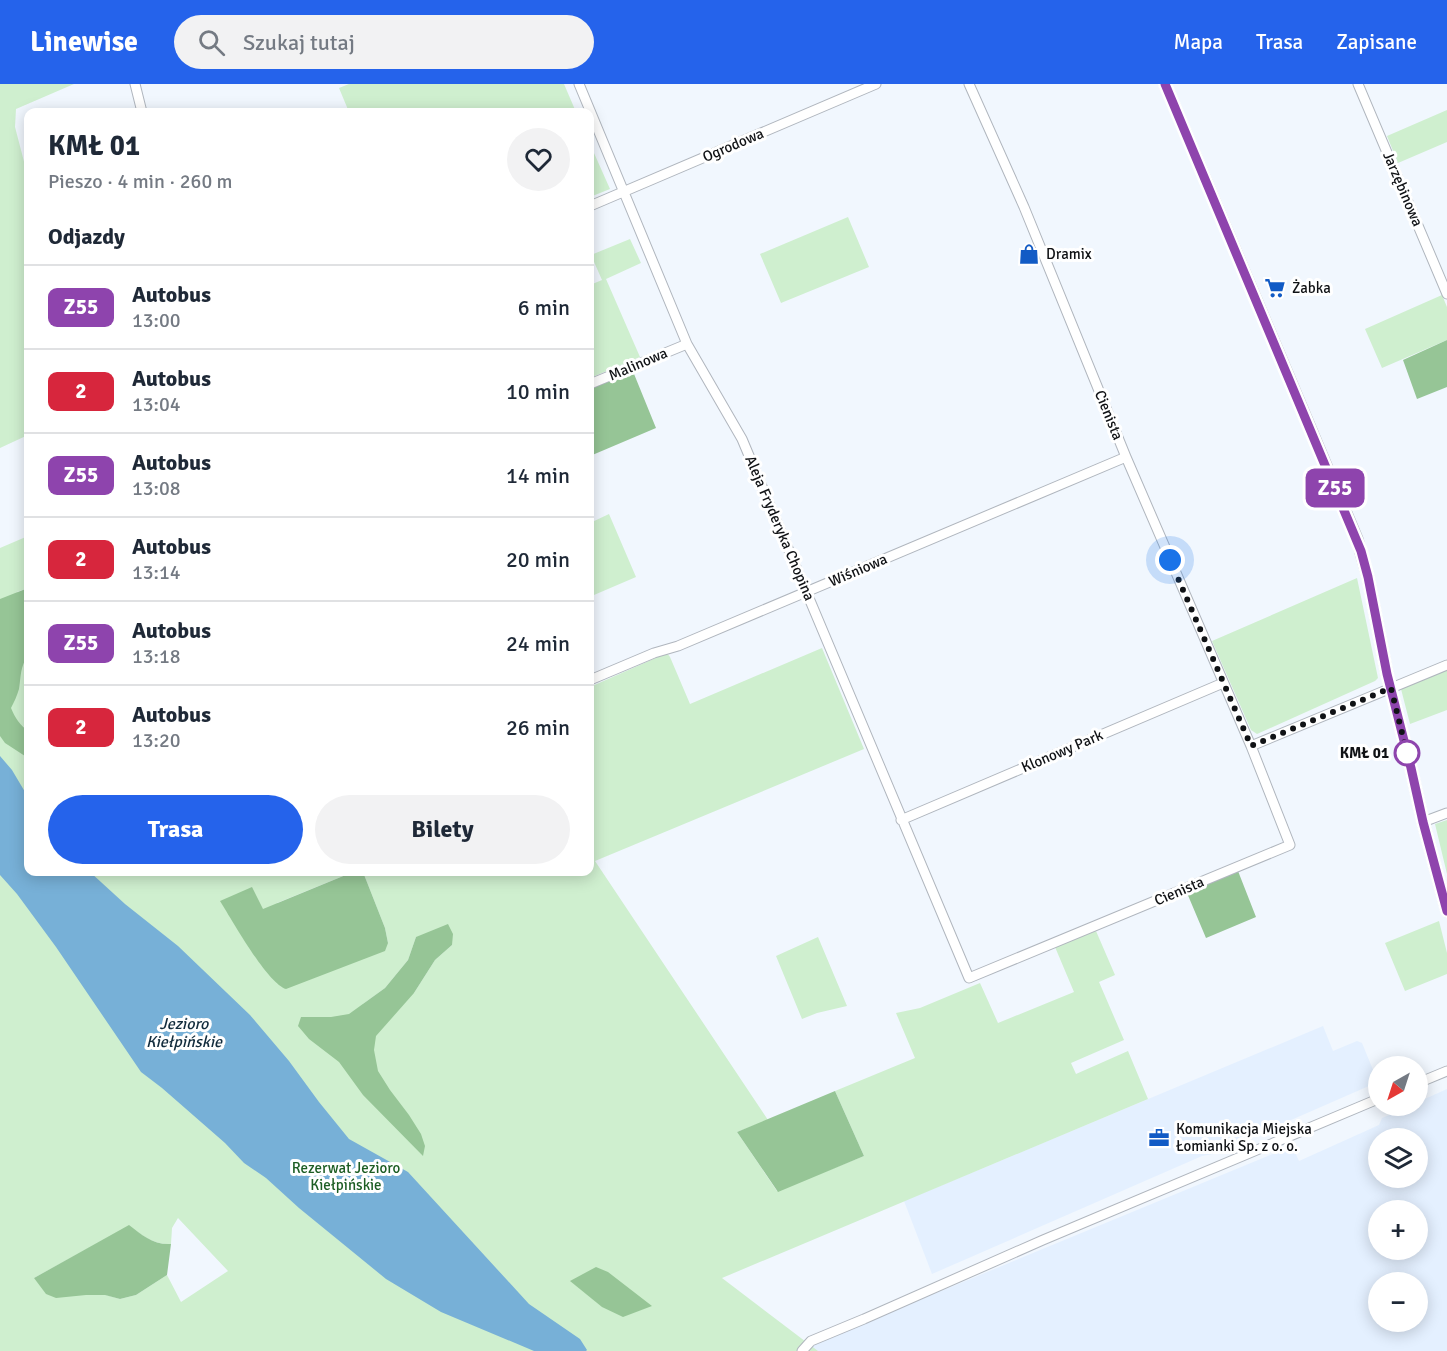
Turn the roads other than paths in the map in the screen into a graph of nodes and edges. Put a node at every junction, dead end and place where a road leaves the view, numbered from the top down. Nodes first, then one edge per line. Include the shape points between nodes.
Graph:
1 (135, 84) edge
2 (579, 84) edge
3 (876, 84) edge
4 (969, 84) edge
5 (1165, 84) edge
6 (1359, 84) edge
7 (141, 108) edge
8 (589, 108) edge
9 (594, 120) edge
10 (624, 192) junction
11 (594, 204) edge
12 (1447, 294) edge
13 (687, 344) junction
14 (594, 382) edge
15 (1126, 457) junction
16 (806, 592) junction
17 (1447, 665) edge
18 (594, 678) edge
19 (1223, 683) junction
20 (1391, 688) junction
21 (1251, 746) junction
22 (1447, 813) edge
23 (902, 820) junction
24 (1423, 822) junction
25 (1447, 911) edge
26 (969, 978) joint
27 (1447, 1071) edge
28 (1428, 1079) edge
29 (1368, 1103) edge
30 (802, 1351) edge

1 - 7 street
2 - 8 street, Aleja Fryderyka Chopina
3 - 10 street, Ogrodowa
4 - 15 street, Cienista
5 - 20 street via 1357,539
6 - 12 street, Jarzębinowa
9 - 10 street, Aleja Fryderyka Chopina
10 - 11 street, Ogrodowa
10 - 13 street, Aleja Fryderyka Chopina
13 - 14 street, Malinowa
13 - 16 street, Aleja Fryderyka Chopina via 742,439
15 - 16 street, Wiśniowa
15 - 19 street, Cienista
16 - 18 street, Wiśniowa
16 - 23 street, Aleja Fryderyka Chopina
17 - 20 street
19 - 21 street, Cienista
19 - 23 street, Klonowy Park
20 - 21 street
20 - 24 street
21 - 26 street, Cienista via 1290,845
22 - 24 street
23 - 26 street, Aleja Fryderyka Chopina
24 - 25 street
27 - 28 street
29 - 30 street via 811,1341

